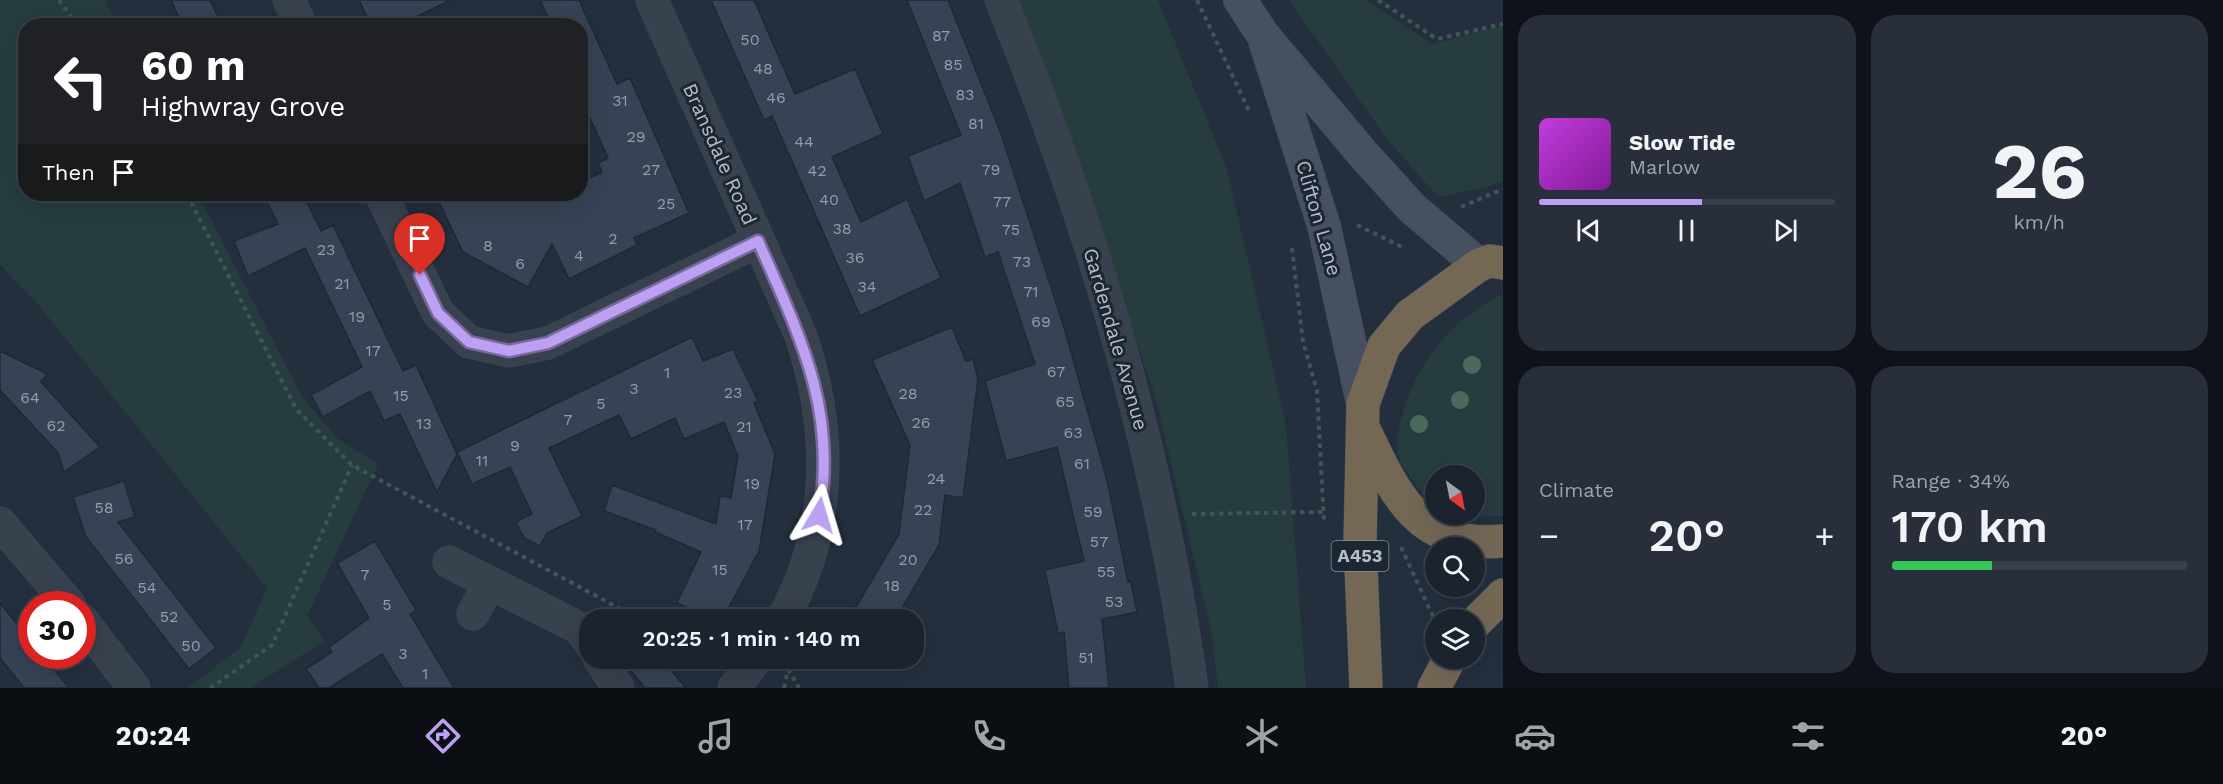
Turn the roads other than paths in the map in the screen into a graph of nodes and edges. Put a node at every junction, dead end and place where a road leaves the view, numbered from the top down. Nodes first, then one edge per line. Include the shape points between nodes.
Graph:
1 (289, 0) edge
2 (652, 0) edge
3 (1001, 0) edge
4 (1240, 0) edge
5 (297, 18) edge
6 (1263, 35) junction
7 (384, 201) edge
8 (758, 241) junction
9 (1494, 260) edge
10 (1362, 414) junction
11 (0, 523) edge
12 (1503, 541) edge
13 (449, 562) dead end
14 (489, 583) junction
15 (58, 591) edge
16 (1503, 595) edge
17 (788, 609) edge
18 (1485, 613) edge
19 (473, 614) dead end
20 (579, 628) edge
21 (96, 638) edge
22 (606, 669) edge
23 (760, 669) edge
24 (1444, 669) edge
25 (134, 688) edge
26 (618, 688) edge
27 (734, 688) edge
28 (1192, 688) edge
29 (1366, 688) edge
30 (1434, 688) edge

1 - 5 street
2 - 8 street, Bransdale Road
3 - 28 street, Gardendale Avenue via 1087,233 1119,340 1181,608
4 - 6 street, Clifton Lane
6 - 9 street, Clifton Lane via 1412,208
6 - 10 street, Clifton Lane via 1324,226
7 - 8 street via 438,313 469,342 509,351 548,343
8 - 17 street, Bransdale Road via 813,372 825,453 813,547
9 - 10 highway, A453 via 1410,315 1384,346
10 - 12 highway via 1388,479 1415,517 1444,534 1478,544
10 - 29 highway, A453 via 1360,542
11 - 15 street
13 - 14 street
14 - 19 street
14 - 20 street
16 - 18 highway
21 - 25 street
22 - 26 street
23 - 27 street
24 - 30 highway

